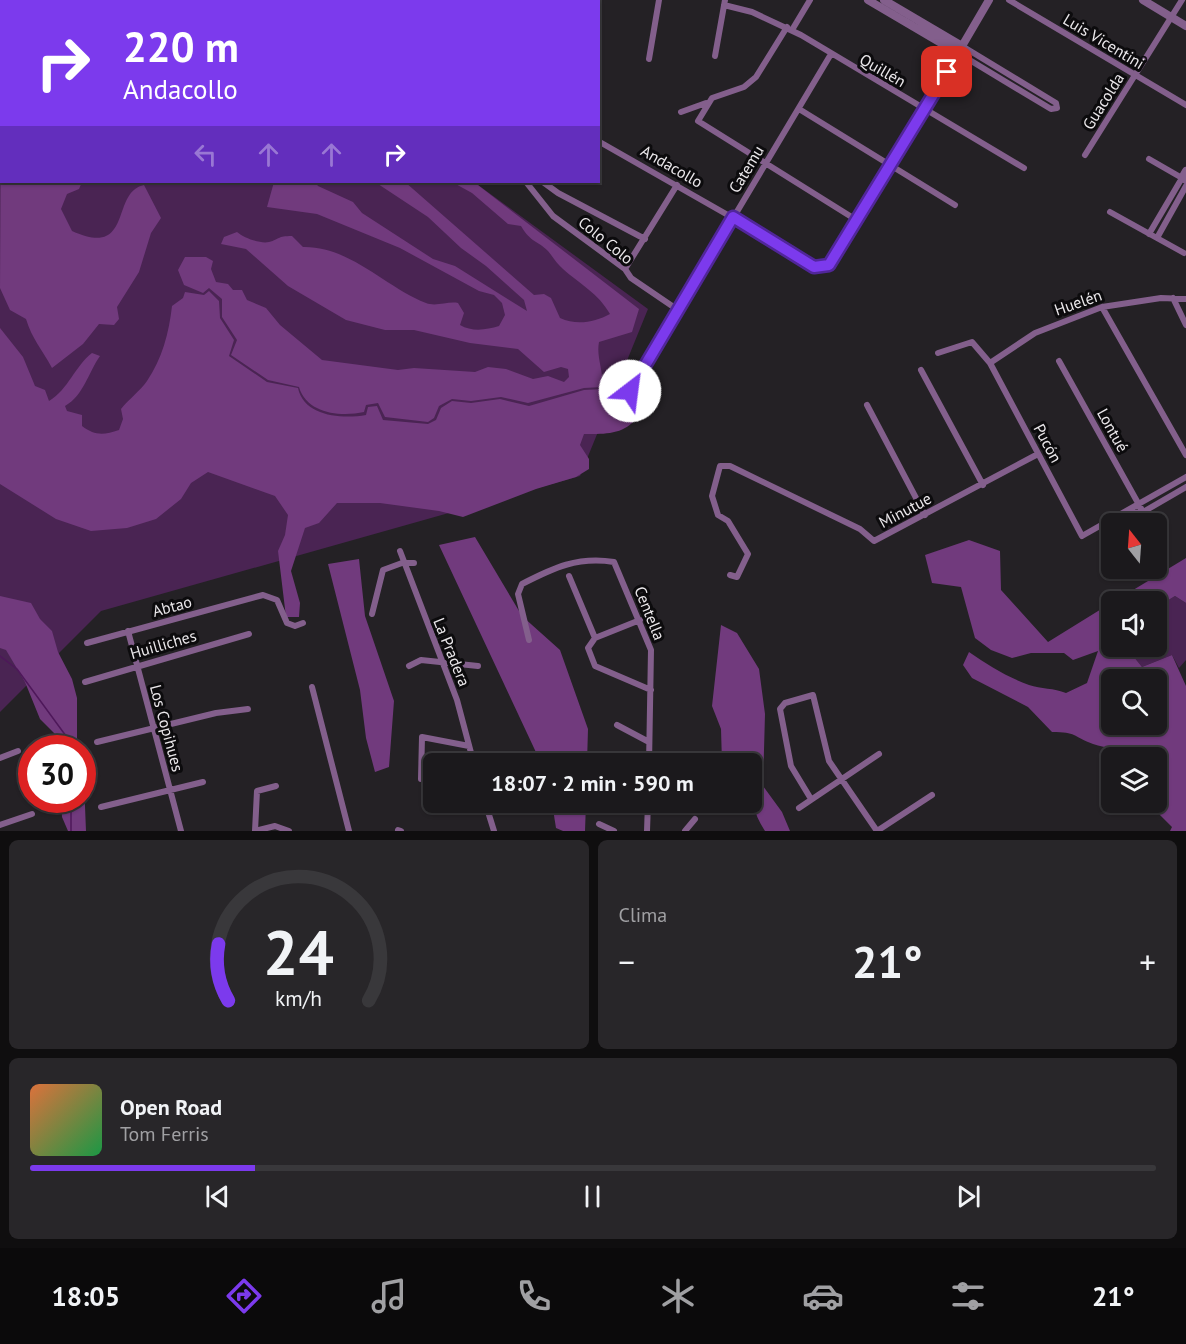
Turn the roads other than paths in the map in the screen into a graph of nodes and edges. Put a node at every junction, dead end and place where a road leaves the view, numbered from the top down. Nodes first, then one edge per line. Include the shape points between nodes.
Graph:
1 (660, 0) edge
2 (810, 0) edge
3 (868, 0) edge
4 (884, 0) edge
5 (989, 0) edge
6 (1009, 0) edge
7 (1143, 0) edge
8 (1182, 0) edge
9 (725, 2) edge
10 (1171, 16) junction
11 (1186, 26) edge
12 (789, 29) junction
13 (960, 50) junction
14 (831, 54) junction
15 (715, 56) dead end
16 (649, 59) dead end
17 (1135, 75) junction
18 (708, 101) junction
19 (1186, 105) edge
20 (799, 109) junction
21 (924, 109) junction
22 (681, 112) dead end
23 (600, 142) edge
24 (1085, 155) dead end
25 (1149, 159) dead end
26 (765, 162) junction
27 (890, 165) junction
28 (1024, 168) dead end
29 (1185, 179) edge
30 (527, 183) edge
31 (544, 183) edge
32 (677, 185) junction
33 (955, 205) dead end
34 (1110, 212) dead end
35 (733, 217) junction
36 (858, 221) junction
37 (1149, 234) junction
38 (1157, 238) junction
39 (645, 239) junction
40 (1184, 253) dead end
41 (625, 269) junction
42 (1173, 298) junction
43 (1186, 299) edge
44 (1102, 307) junction
45 (678, 309) junction
46 (1186, 325) edge
47 (938, 354) dead end
48 (1059, 361) dead end
49 (990, 363) junction
50 (921, 370) dead end
51 (630, 391) dead end
52 (867, 405) dead end
53 (1038, 454) junction
54 (1186, 455) edge
55 (1186, 477) edge
56 (983, 484) junction
57 (1186, 487) edge
58 (1139, 505) junction
59 (1143, 512) junction
60 (1124, 513) joint
61 (925, 514) junction
62 (1101, 526) edge
63 (400, 551) dead end
64 (414, 562) dead end
65 (403, 563) junction
66 (569, 576) dead end
67 (730, 576) dead end
68 (372, 614) dead end
69 (640, 620) junction
70 (303, 623) dead end
71 (128, 631) junction
72 (249, 633) dead end
73 (595, 638) junction
74 (529, 640) dead end
75 (87, 643) dead end
76 (443, 663) junction
77 (137, 665) junction
78 (409, 666) dead end
79 (478, 666) dead end
80 (85, 682) dead end
81 (312, 687) dead end
82 (651, 690) junction
83 (248, 709) dead end
84 (617, 725) dead end
85 (154, 727) junction
86 (98, 742) dead end
87 (649, 742) junction
88 (469, 746) junction
89 (18, 751) dead end
90 (471, 753) edge
91 (649, 753) edge
92 (879, 754) dead end
93 (0, 758) edge
94 (421, 779) dead end
95 (842, 779) junction
96 (203, 782) dead end
97 (276, 786) dead end
98 (170, 790) junction
99 (932, 795) dead end
100 (811, 799) junction
101 (101, 807) dead end
102 (799, 808) dead end
103 (488, 813) edge
104 (648, 813) edge
105 (32, 814) dead end
106 (695, 819) dead end
107 (599, 824) dead end
108 (0, 825) edge
109 (181, 831) edge
110 (255, 831) edge
111 (290, 831) edge
112 (349, 831) edge
113 (494, 831) edge
114 (614, 831) edge
115 (647, 831) edge
116 (685, 831) edge
117 (877, 831) edge

1 - 16 street
2 - 12 street
3 - 13 street
4 - 13 street
5 - 13 street
6 - 17 street, Luis Vicentini
7 - 10 street
8 - 10 street, Guacolda
9 - 12 street, Quillén
9 - 15 street
10 - 11 street
10 - 17 street, Guacolda
12 - 14 street, Quillén
12 - 18 street via 756,77 744,87
13 - 13 street via 1051,109 1057,108 1056,104
13 - 21 street
14 - 20 street, Catemu
14 - 21 street, Quillén
17 - 19 street, Luis Vicentini
17 - 24 street, Guacolda
18 - 22 street
18 - 26 street via 700,124
20 - 26 street, Catemu
20 - 27 street
21 - 27 street
21 - 28 street, Quillén
23 - 32 street, Andacollo
25 - 29 street
26 - 35 street, Catemu
26 - 36 street
27 - 33 street
27 - 36 street
29 - 37 street
29 - 38 street
30 - 41 street, Colo Colo via 554,216
31 - 39 street, Colo Colo
32 - 35 street, Andacollo
32 - 39 street
34 - 37 street
35 - 36 street, Andacollo via 814,267 829,265
35 - 45 street, Catemu
37 - 38 street
38 - 40 street
39 - 41 street
41 - 45 street, Colo Colo via 631,278
42 - 43 street, Huelén
42 - 44 street, Huelén
42 - 46 street
44 - 49 street, Huelén via 1035,333
44 - 54 street
45 - 51 street, Catemu
47 - 49 street, Pucón via 972,342
48 - 58 street, Lontué
49 - 53 street, Pucón
50 - 56 street
52 - 61 street
53 - 56 street, Minutue
53 - 62 street, Pucón via 1082,536
55 - 58 street
56 - 61 street, Minutue
57 - 59 street
58 - 59 street, Lontué
58 - 60 street
59 - 60 street
61 - 67 street, Minutue via 874,541 860,530 730,466 720,466 712,496 718,515 728,521 748,554 737,576
63 - 65 street, La Pradera
64 - 65 street
65 - 68 street via 383,572
65 - 76 street, La Pradera
66 - 73 street
69 - 73 street
69 - 74 street, Centella via 614,562 595,559 563,563 522,584 518,594
69 - 82 street, Centella via 651,650
70 - 71 street, Abtao via 287,623 277,600 263,595
71 - 75 street, Abtao
71 - 77 street, Los Copihues
72 - 77 street, Huilliches
73 - 82 street via 588,648 595,666
76 - 78 street via 421,660
76 - 79 street
76 - 88 street, La Pradera
77 - 80 street, Huilliches
77 - 85 street, Los Copihues
81 - 112 street
82 - 87 street, Centella
83 - 85 street
84 - 87 street
85 - 86 street
85 - 98 street, Los Copihues
87 - 91 street, Centella
88 - 90 street, La Pradera
88 - 94 street via 422,737
89 - 93 street
92 - 95 street
95 - 100 street
95 - 100 street via 825,753 813,695 784,703 780,709 791,766
95 - 117 street
96 - 98 street
97 - 110 street via 258,791
98 - 101 street
98 - 109 street, Los Copihues
99 - 117 street
100 - 102 street
103 - 113 street
104 - 115 street
105 - 108 street
106 - 116 street
107 - 114 street
110 - 111 street via 275,826

